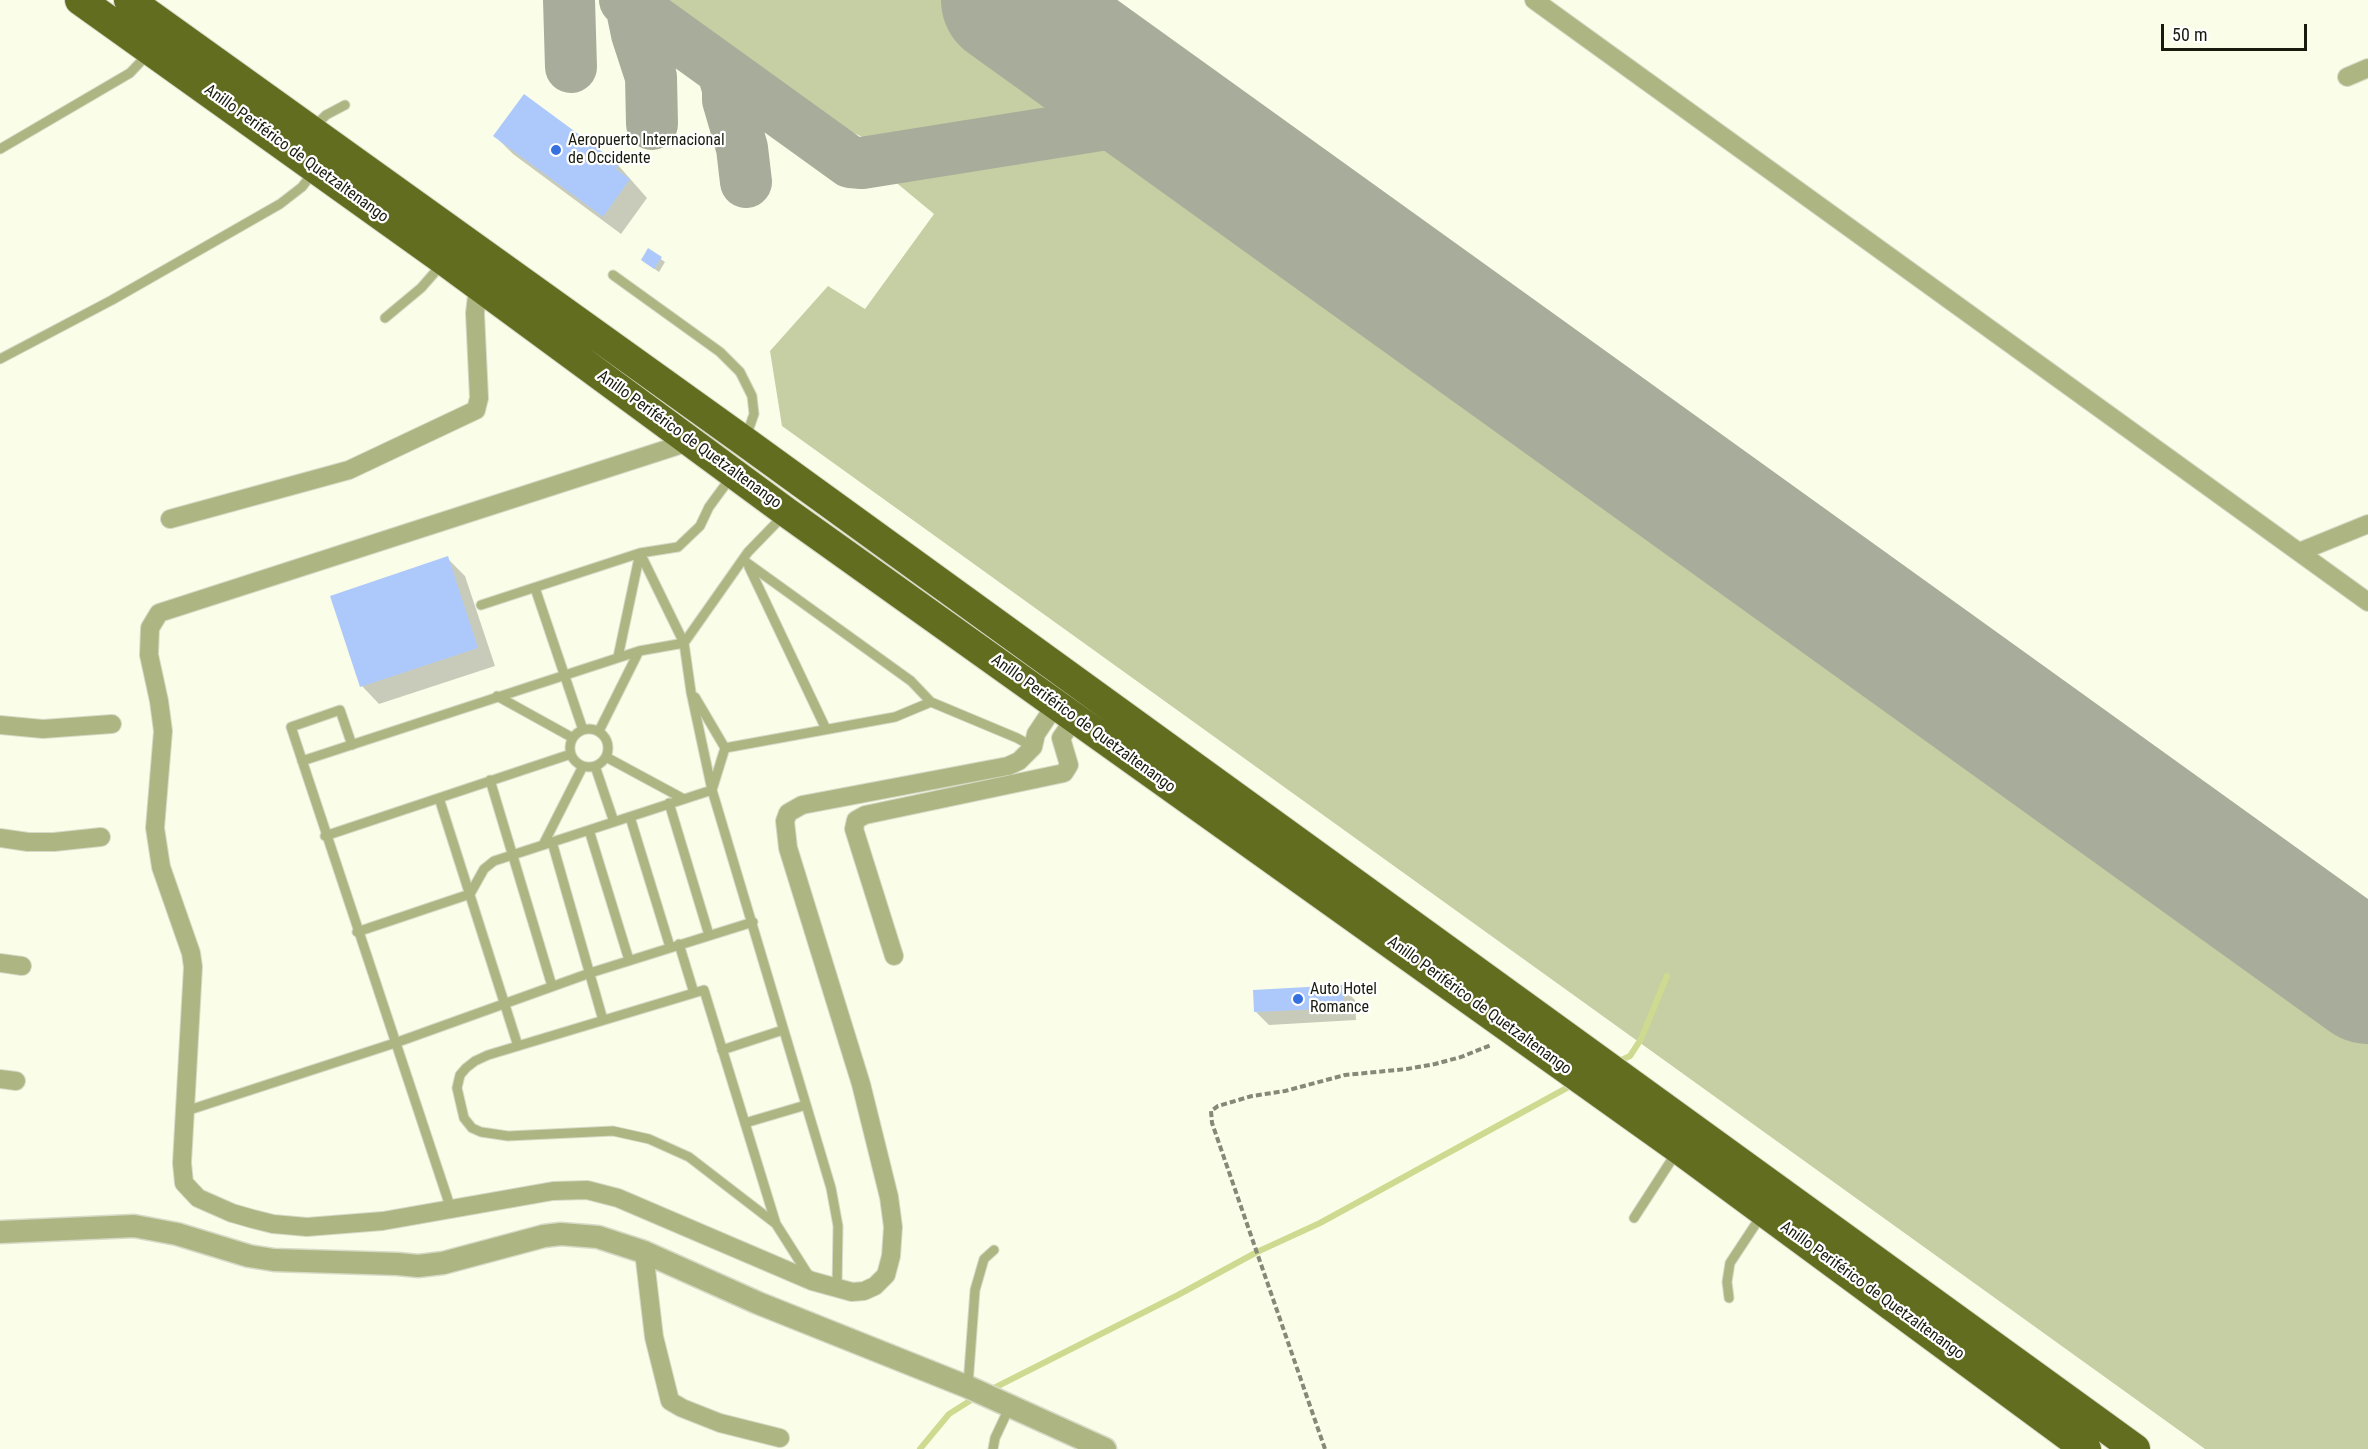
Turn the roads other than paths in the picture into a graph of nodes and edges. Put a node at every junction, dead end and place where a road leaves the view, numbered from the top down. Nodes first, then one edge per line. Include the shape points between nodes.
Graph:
1 (80, 0) edge
2 (106, 0) edge
3 (129, 0) edge
4 (1534, 0) edge
5 (160, 40) junction
6 (2368, 68) edge
7 (2347, 77) dead end
8 (345, 105) dead end
9 (311, 130) junction
10 (0, 149) edge
11 (316, 169) junction
12 (445, 261) junction
13 (613, 275) dead end
14 (478, 287) junction
15 (385, 318) dead end
16 (0, 359) edge
17 (692, 441) junction
18 (744, 441) junction
19 (734, 473) junction
20 (786, 512) junction
21 (170, 519) dead end
22 (2368, 524) edge
23 (2299, 552) junction
24 (640, 553) junction
25 (746, 563) junction
26 (535, 588) junction
27 (2368, 602) edge
28 (481, 605) dead end
29 (684, 643) junction
30 (639, 651) junction
31 (618, 657) junction
32 (563, 675) junction
33 (691, 692) junction
34 (497, 696) junction
35 (931, 702) junction
36 (1065, 711) junction
37 (112, 724) dead end
38 (0, 725) edge
39 (826, 729) junction
40 (583, 730) junction
41 (599, 731) junction
42 (573, 738) junction
43 (352, 745) junction
44 (1033, 747) junction
45 (725, 748) junction
46 (571, 754) junction
47 (606, 756) junction
48 (302, 761) junction
49 (583, 766) junction
50 (595, 766) junction
51 (490, 780) junction
52 (712, 790) junction
53 (439, 798) junction
54 (682, 798) junction
55 (669, 803) junction
56 (630, 817) junction
57 (614, 822) junction
58 (589, 830) junction
59 (326, 836) junction
60 (101, 837) dead end
61 (0, 838) edge
62 (547, 843) junction
63 (512, 855) junction
64 (470, 894) junction
65 (753, 922) junction
66 (357, 932) junction
67 (709, 935) junction
68 (674, 946) junction
69 (894, 956) dead end
70 (629, 960) junction
71 (0, 963) edge
72 (22, 966) dead end
73 (590, 973) junction
74 (552, 986) junction
75 (694, 993) junction
76 (505, 1003) junction
77 (603, 1020) junction
78 (783, 1030) junction
79 (395, 1043) junction
80 (518, 1046) junction
81 (722, 1050) junction
82 (806, 1105) junction
83 (183, 1112) junction
84 (745, 1123) junction
85 (1679, 1149) junction
86 (451, 1209) junction
87 (1764, 1211) junction
88 (1634, 1218) dead end
89 (776, 1224) junction
90 (0, 1232) edge
91 (994, 1250) dead end
92 (644, 1252) junction
93 (812, 1281) junction
94 (837, 1288) junction
95 (1729, 1298) dead end
96 (968, 1387) junction
97 (1005, 1404) junction
98 (780, 1438) dead end
99 (993, 1449) edge
100 (1105, 1449) edge
101 (2086, 1449) edge
102 (2135, 1449) edge

1 - 5 highway, Anillo Periférico de Quetzaltenango
2 - 5 highway via 145,23
3 - 5 highway, Anillo Periférico de Quetzaltenango
4 - 23 street
5 - 9 highway, Anillo Periférico de Quetzaltenango
5 - 10 lane via 130,74
5 - 11 highway, Anillo Periférico de Quetzaltenango
6 - 7 street
8 - 9 lane via 326,115
9 - 18 highway, Anillo Periférico de Quetzaltenango
11 - 12 highway, Anillo Periférico de Quetzaltenango
11 - 16 lane via 280,204
12 - 14 highway, Anillo Periférico de Quetzaltenango
12 - 15 lane
13 - 18 lane via 720,352 740,372 752,396 754,414
14 - 17 highway, Anillo Periférico de Quetzaltenango
14 - 21 street via 475,312 480,398 476,410 349,470
17 - 19 highway, Anillo Periférico de Quetzaltenango
17 - 83 street via 159,612 150,628 149,655 163,732 154,828 161,867 194,967
18 - 102 highway, Anillo Periférico de Quetzaltenango
19 - 20 highway, Anillo Periférico de Quetzaltenango
19 - 24 lane via 700,526 678,547
20 - 25 lane via 748,552
20 - 36 highway, Anillo Periférico de Quetzaltenango
22 - 23 street
23 - 27 street
24 - 26 lane
24 - 29 lane
24 - 31 lane
25 - 29 lane
25 - 35 lane via 911,681
25 - 39 lane
26 - 28 lane
26 - 32 lane
29 - 30 lane
29 - 33 lane
30 - 31 lane
30 - 41 lane
31 - 32 lane
32 - 34 lane
32 - 40 lane
33 - 45 lane
33 - 52 lane
34 - 42 lane
34 - 43 lane
35 - 39 lane via 895,717
35 - 44 lane
36 - 44 street via 1036,734
36 - 69 street via 1061,738 1069,765 1064,773 856,820 854,830
36 - 85 highway, Anillo Periférico de Quetzaltenango
37 - 38 street via 43,729
39 - 45 lane
40 - 41 lane
40 - 42 lane
41 - 47 lane via 606,740
42 - 46 lane
43 - 48 lane
43 - 48 lane via 340,710 291,727
44 - 94 street via 1019,761 1002,768 802,805 788,813 785,821 788,848 883,1166 893,1227 886,1275 864,1291
45 - 52 lane
46 - 49 lane
46 - 51 lane
47 - 50 lane
47 - 54 lane
48 - 59 lane
49 - 50 lane
49 - 62 lane
50 - 57 lane
51 - 53 lane
51 - 63 lane
52 - 54 lane
52 - 65 lane
53 - 59 lane
53 - 64 lane
54 - 55 lane
55 - 56 lane
55 - 67 lane
56 - 57 lane
56 - 68 lane
57 - 58 lane
58 - 62 lane
58 - 70 lane
59 - 66 lane
60 - 61 street via 54,842
62 - 63 lane
62 - 73 lane
63 - 64 lane via 487,866
63 - 74 lane
64 - 66 lane
64 - 76 lane
65 - 67 lane
65 - 78 lane
66 - 79 lane
67 - 68 lane
68 - 70 lane
68 - 75 lane
70 - 73 lane
71 - 72 street
73 - 74 lane
73 - 77 lane
74 - 76 lane
75 - 77 lane
75 - 81 lane via 704,990
76 - 79 lane
76 - 80 lane
77 - 80 lane
78 - 81 lane
78 - 82 lane
79 - 83 lane
79 - 86 lane
80 - 89 lane via 475,1060 460,1076 459,1103 472,1128 494,1135 613,1131 649,1138 689,1157
81 - 84 lane
82 - 84 lane
82 - 94 lane via 836,1207
83 - 86 street via 184,1183 198,1198 232,1213 273,1224 307,1227 383,1221
84 - 89 lane
85 - 87 highway, Anillo Periférico de Quetzaltenango
85 - 88 lane
86 - 93 street via 553,1191 587,1190 618,1198
87 - 95 lane via 1730,1263
87 - 101 highway, Anillo Periférico de Quetzaltenango
89 - 93 lane
90 - 92 street via 134,1227 177,1234 274,1260 418,1266 561,1234 598,1237
91 - 96 lane via 984,1259 975,1290
92 - 96 street via 758,1303
92 - 98 street via 654,1337 670,1401 720,1423
93 - 94 street
96 - 97 street
97 - 99 lane
97 - 100 street

